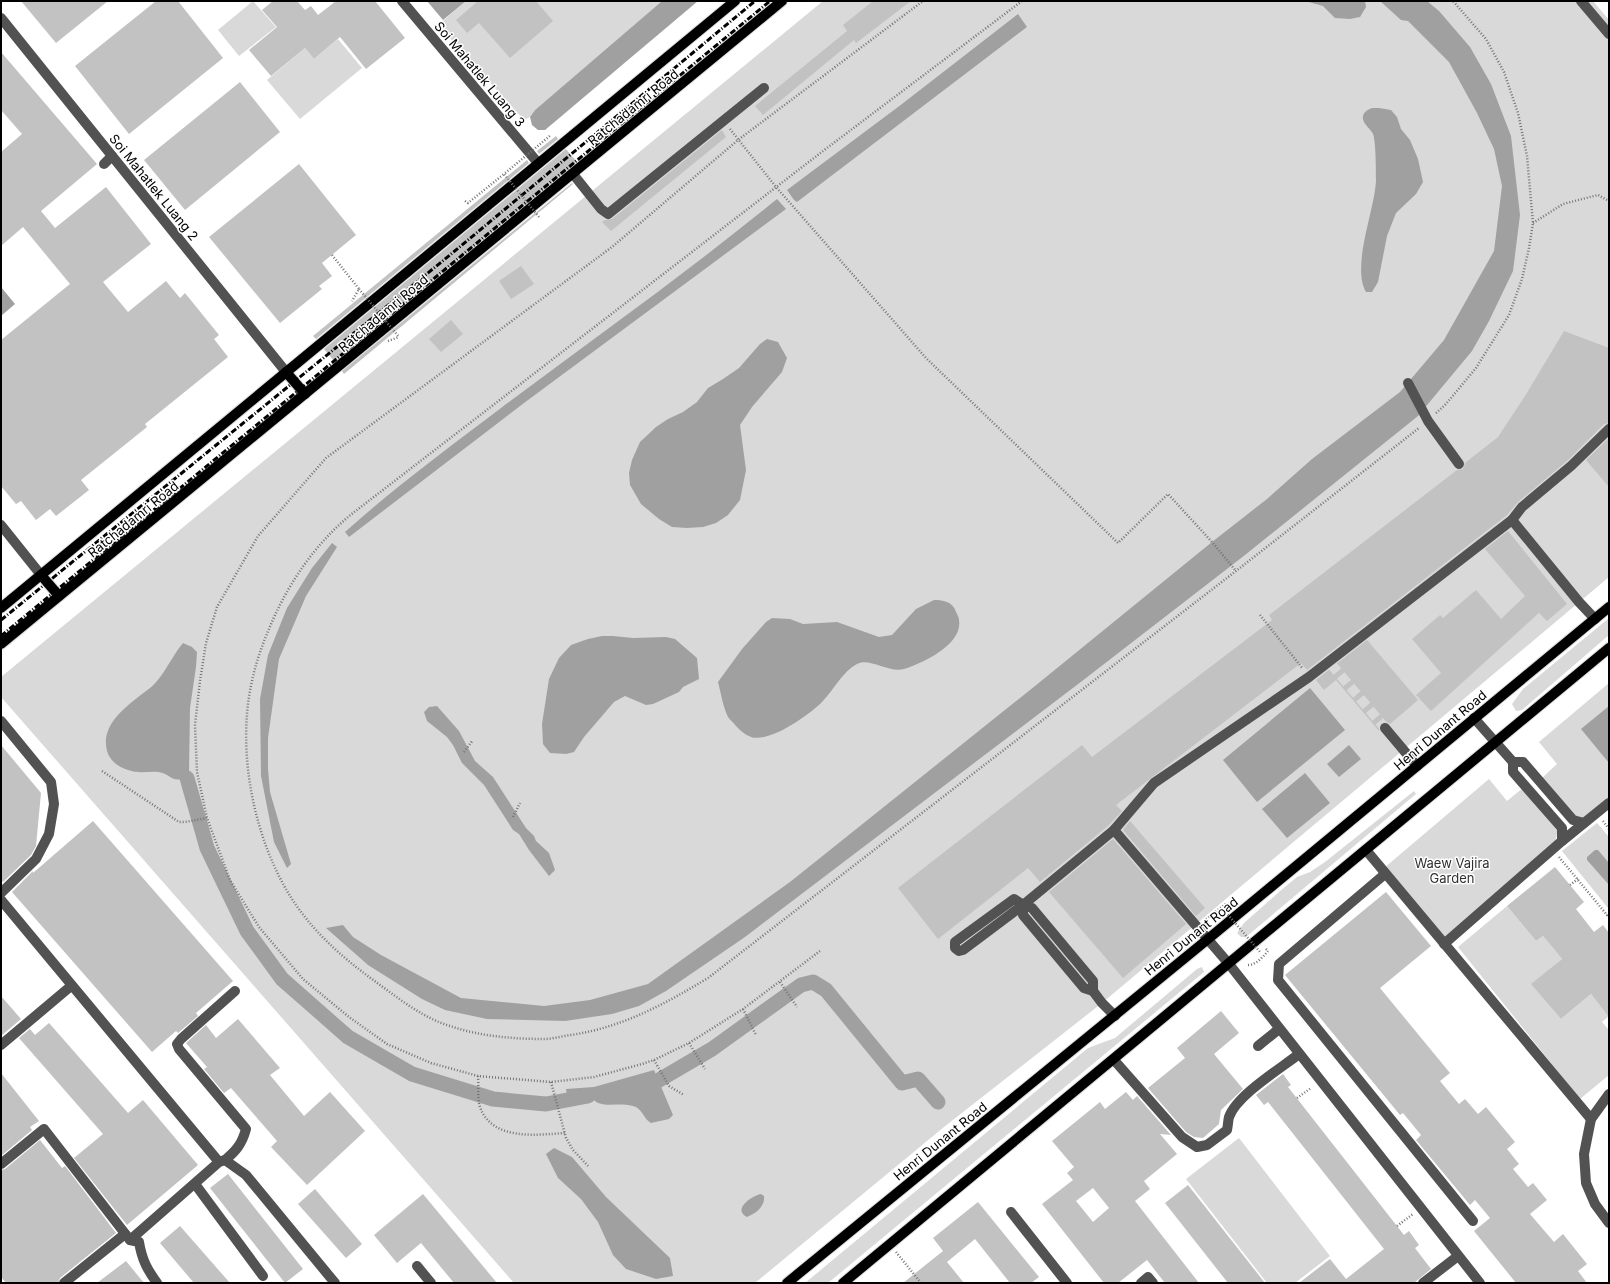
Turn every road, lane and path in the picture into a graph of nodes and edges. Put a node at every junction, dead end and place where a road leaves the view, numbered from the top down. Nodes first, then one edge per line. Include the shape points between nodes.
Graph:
1 (402, 1) edge
2 (735, 1) edge
3 (782, 1) edge
4 (923, 1) edge
5 (1022, 1) edge
6 (1453, 1) edge
7 (1581, 1) edge
8 (1, 18) edge
9 (1609, 34) edge
10 (764, 88) dead end
11 (724, 120) junction
12 (551, 135) dead end
13 (738, 140) junction
14 (112, 156) junction
15 (104, 164) dead end
16 (538, 164) junction
17 (504, 174) junction
18 (573, 174) junction
19 (776, 187) junction
20 (1609, 201) edge
21 (466, 202) dead end
22 (539, 216) dead end
23 (1532, 223) junction
24 (332, 255) dead end
25 (399, 337) dead end
26 (286, 372) junction
27 (1408, 383) dead end
28 (305, 394) junction
29 (1426, 418) junction
30 (1609, 429) edge
31 (1459, 464) dead end
32 (1512, 520) junction
33 (1, 525) edge
34 (1236, 571) junction
35 (41, 575) junction
36 (59, 596) junction
37 (1609, 607) edge
38 (1, 608) edge
39 (1260, 615) dead end
40 (1595, 619) junction
41 (1, 644) edge
42 (1609, 648) edge
43 (1308, 677) junction
44 (1474, 718) junction
45 (1, 721) edge
46 (1385, 728) tunnel mouth
47 (473, 740) dead end
48 (1496, 743) junction
49 (464, 752) dead end
50 (1512, 762) junction
51 (1417, 766) junction
52 (102, 770) dead end
53 (1609, 803) edge
54 (520, 804) dead end
55 (513, 817) dead end
56 (207, 818) junction
57 (1584, 822) junction
58 (1114, 830) junction
59 (1562, 841) junction
60 (1553, 849) junction
61 (1366, 850) junction
62 (1385, 874) junction
63 (1578, 879) junction
64 (1570, 885) dead end
65 (1, 893) edge
66 (1, 900) edge
67 (1023, 905) junction
68 (1609, 913) edge
69 (1206, 919) dead end
70 (1208, 939) junction
71 (1444, 944) junction
72 (820, 951) dead end
73 (1229, 964) junction
74 (1248, 966) dead end
75 (780, 982) junction
76 (71, 986) junction
77 (235, 991) dead end
78 (797, 1007) dead end
79 (743, 1009) junction
80 (1115, 1016) junction
81 (1279, 1029) junction
82 (756, 1035) dead end
83 (689, 1043) junction
84 (1, 1045) edge
85 (1258, 1046) dead end
86 (1299, 1054) junction
87 (654, 1060) junction
88 (1114, 1060) junction
89 (705, 1069) dead end
90 (478, 1076) junction
91 (1320, 1081) junction
92 (551, 1082) junction
93 (1609, 1094) edge
94 (684, 1095) dead end
95 (1297, 1098) dead end
96 (1591, 1120) junction
97 (565, 1133) junction
98 (222, 1161) junction
99 (1, 1164) edge
100 (588, 1166) dead end
101 (195, 1184) junction
102 (1421, 1208) junction
103 (1011, 1212) dead end
104 (1473, 1221) dead end
105 (1609, 1223) edge
106 (1397, 1226) dead end
107 (128, 1237) junction
108 (890, 1245) junction
109 (1458, 1256) junction
110 (417, 1266) dead end
111 (263, 1276) dead end
112 (64, 1283) edge
113 (157, 1283) edge
114 (335, 1283) edge
115 (431, 1283) edge
116 (788, 1283) edge
117 (843, 1283) edge
118 (921, 1283) edge
119 (1067, 1283) edge
120 (1141, 1283) edge
121 (1153, 1283) edge
122 (1423, 1283) edge
123 (1480, 1283) edge

1 - 16 street, Soi Mahatlek Luang 3
2 - 16 main road, Ratchadamri Road
3 - 18 main road, Ratchadamri Road
4 - 13 path
5 - 19 path
6 - 23 path via 1486,39 1504,72 1518,113 1527,156
7 - 9 street
8 - 14 street, Soi Mahatlek Luang 2
10 - 11 street
11 - 13 path
11 - 18 street via 608,214
12 - 17 path, bridge
13 - 19 path
13 - 56 path via 612,247 326,458 258,536 217,607 206,643 195,725 197,772
14 - 15 street
14 - 26 street, Soi Mahatlek Luang 2
16 - 26 main road, Ratchadamri Road
17 - 21 path
17 - 22 path, bridge
18 - 28 main road, Ratchadamri Road
19 - 34 path via 926,358 1118,542 1168,494
19 - 34 path via 342,522 312,554 283,598 263,641 251,682 247,757 255,813 263,841 292,900 311,925 356,968 420,1012 448,1026 481,1034 546,1039 587,1032 627,1021 666,1003 708,978
20 - 23 path via 1598,195 1563,204
23 - 29 path via 1522,279 1509,315 1476,368 1446,404
24 - 25 path, bridge
26 - 28 main road
26 - 35 main road, Ratchadamri Road
27 - 29 street
28 - 36 main road, Ratchadamri Road
29 - 31 street
29 - 34 path
30 - 32 street via 1571,466 1522,507
32 - 40 street
32 - 43 street via 1330,663
33 - 35 street
35 - 36 main road
35 - 38 main road, Ratchadamri Road
36 - 41 main road, Ratchadamri Road
37 - 40 main road, Henri Dunant Road
39 - 43 path
40 - 44 main road, Henri Dunant Road
42 - 48 main road
43 - 58 street via 1154,783
44 - 48 street
44 - 51 main road, Henri Dunant Road
45 - 65 street via 51,782 54,804 49,834 36,859
46 - 51 street
47 - 49 path
48 - 50 street
48 - 61 main road
50 - 57 street via 1523,762 1573,820
50 - 59 street via 1513,772 1562,828
51 - 70 main road, Henri Dunant Road
52 - 56 path via 179,822
53 - 57 street
54 - 55 path
56 - 90 path via 230,880 259,927 302,979 348,1017 387,1044 431,1064
57 - 59 street
58 - 67 street
58 - 70 street
59 - 60 street
60 - 63 path
60 - 71 street
61 - 62 street
61 - 73 main road
62 - 71 street
62 - 104 street via 1279,964 1278,980
63 - 64 path
63 - 68 path via 1607,915
66 - 76 street
67 - 67 street via 963,950 955,948 955,942 1014,899
67 - 80 street via 1023,915 1084,988 1093,991
69 - 74 path, bridge via 1227,903 1229,905 1224,910 1260,952 1266,948 1268,951
70 - 73 street
70 - 80 main road, Henri Dunant Road
71 - 96 street
72 - 75 path
73 - 81 street
73 - 88 main road
75 - 78 path
75 - 79 path
76 - 84 street
76 - 98 street
77 - 98 street via 177,1044 246,1129 237,1150
79 - 82 path
79 - 83 path
80 - 116 main road, Henri Dunant Road
81 - 85 street
81 - 86 street
83 - 87 path
83 - 89 path
86 - 88 street via 1247,1094 1236,1106 1227,1130 1207,1145 1197,1147 1182,1137
86 - 91 street
87 - 92 path via 594,1077
87 - 94 path via 668,1086
88 - 108 main road
90 - 92 path
90 - 97 path via 480,1106 492,1125 530,1135
91 - 95 path
91 - 102 street
92 - 97 path
93 - 96 street
96 - 105 street via 1584,1154 1586,1184 1595,1204
97 - 100 path via 573,1150
98 - 101 street
98 - 114 street via 246,1175
99 - 107 street via 44,1129
101 - 107 street
101 - 111 street
102 - 106 path
102 - 109 street
103 - 119 street
107 - 112 street
107 - 113 street via 140,1242 141,1257
108 - 117 main road
108 - 118 path
109 - 122 street
109 - 123 street
110 - 115 street
120 - 121 street via 1148,1277

